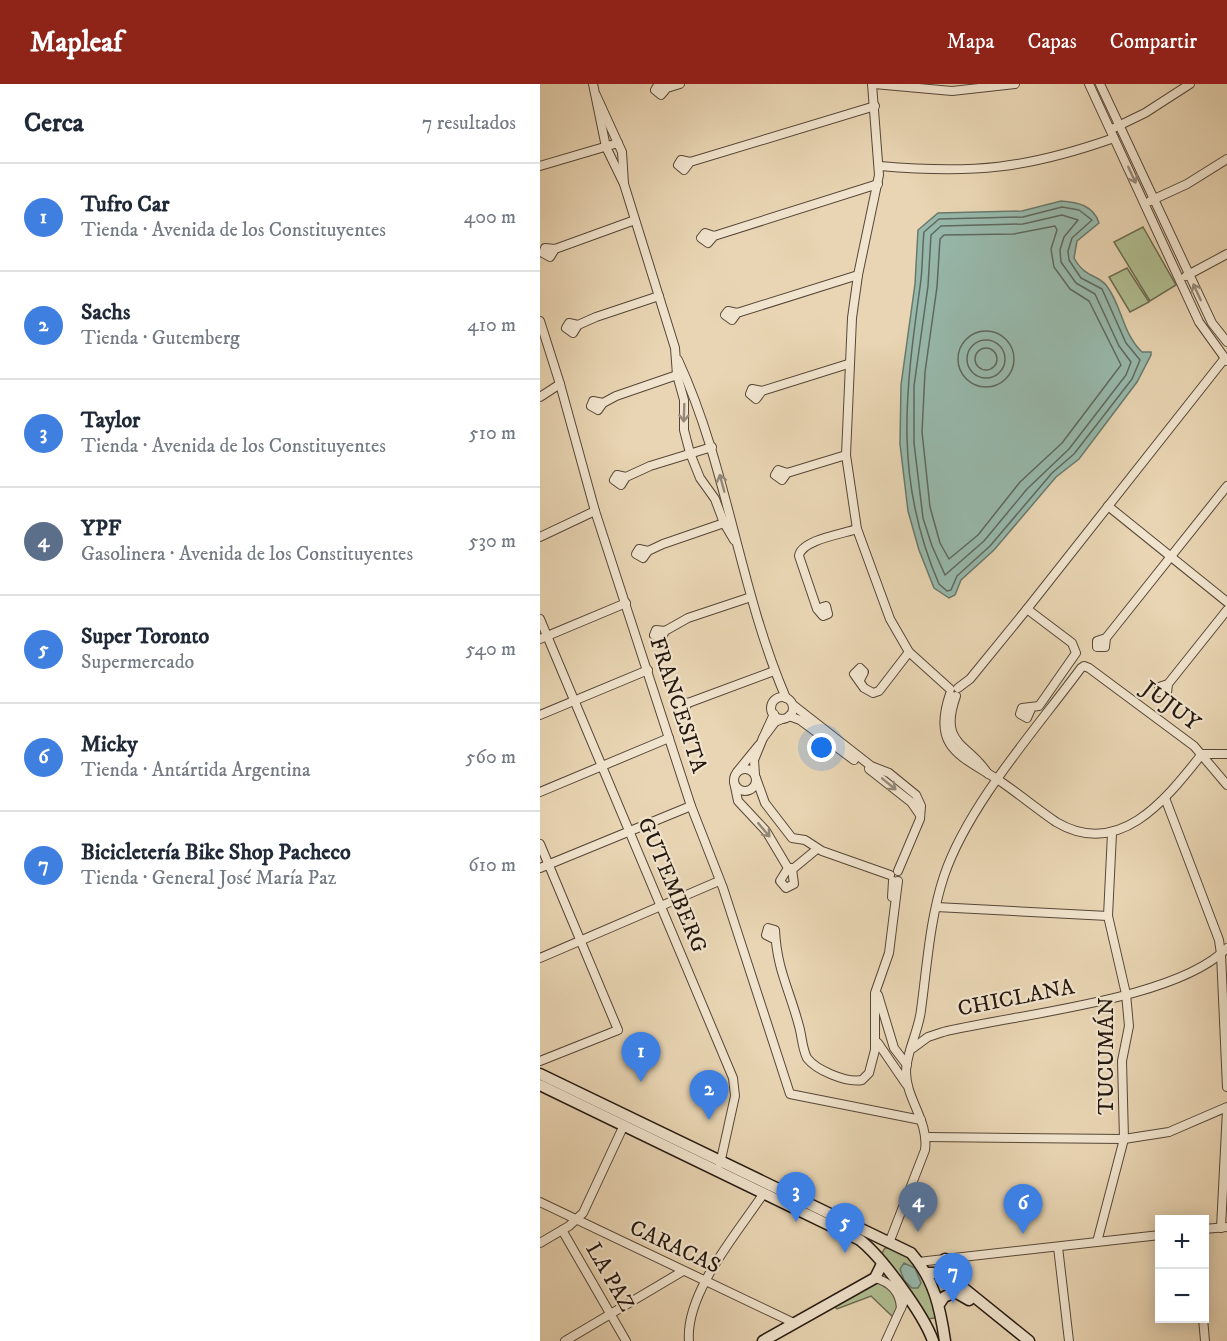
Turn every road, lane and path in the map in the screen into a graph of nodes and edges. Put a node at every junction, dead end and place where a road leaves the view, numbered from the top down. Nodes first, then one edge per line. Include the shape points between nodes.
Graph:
1 (593, 84) edge
2 (680, 84) edge
3 (873, 84) edge
4 (1016, 84) edge
5 (1089, 84) edge
6 (1100, 84) edge
7 (1190, 84) edge
8 (667, 88) dead end
9 (596, 95) junction
10 (875, 106) junction
11 (1119, 126) junction
12 (1113, 136) junction
13 (1124, 138) junction
14 (618, 143) junction
15 (606, 147) junction
16 (1227, 159) edge
17 (690, 162) dead end
18 (540, 166) edge
19 (880, 166) junction
20 (624, 184) junction
21 (878, 184) junction
22 (1154, 200) junction
23 (1145, 203) junction
24 (635, 220) junction
25 (714, 236) dead end
26 (555, 249) dead end
27 (1227, 254) edge
28 (858, 275) junction
29 (1189, 275) junction
30 (1180, 279) junction
31 (659, 296) junction
32 (737, 313) dead end
33 (540, 321) edge
34 (578, 326) dead end
35 (1227, 342) edge
36 (1219, 351) junction
37 (1226, 360) edge
38 (848, 364) junction
39 (681, 374) junction
40 (560, 384) junction
41 (762, 391) dead end
42 (540, 397) edge
43 (603, 403) dead end
44 (712, 447) junction
45 (690, 453) junction
46 (846, 455) junction
47 (787, 472) dead end
48 (626, 477) dead end
49 (1227, 486) edge
50 (1108, 506) junction
51 (595, 511) junction
52 (727, 522) junction
53 (857, 529) junction
54 (540, 537) edge
55 (648, 551) dead end
56 (1171, 557) junction
57 (751, 597) junction
58 (1227, 602) edge
59 (626, 603) junction
60 (817, 609) dead end
61 (1027, 609) junction
62 (1227, 610) edge
63 (540, 618) edge
64 (665, 631) dead end
65 (544, 637) edge
66 (1106, 638) dead end
67 (909, 652) junction
68 (648, 670) junction
69 (774, 671) junction
70 (860, 680) dead end
71 (1168, 684) dead end
72 (953, 692) junction
73 (786, 698) junction
74 (574, 701) junction
75 (688, 703) dead end
76 (772, 704) junction
77 (793, 705) junction
78 (1031, 709) dead end
79 (774, 714) junction
80 (540, 715) edge
81 (785, 718) junction
82 (669, 738) junction
83 (762, 741) junction
84 (1202, 754) junction
85 (1227, 754) edge
86 (603, 766) junction
87 (873, 769) junction
88 (737, 772) junction
89 (755, 776) junction
90 (998, 780) junction
91 (734, 782) junction
92 (1227, 785) edge
93 (540, 792) edge
94 (1165, 798) junction
95 (691, 806) junction
96 (630, 831) junction
97 (1112, 832) junction
98 (540, 844) edge
99 (817, 849) junction
100 (549, 865) junction
101 (540, 868) edge
102 (895, 877) junction
103 (719, 881) junction
104 (936, 906) junction
105 (662, 907) junction
106 (1108, 916) junction
107 (774, 939) dead end
108 (582, 940) junction
109 (1224, 951) edge
110 (540, 958) edge
111 (876, 988) junction
112 (1126, 994) junction
113 (889, 1033) junction
114 (876, 1039) junction
115 (912, 1049) junction
116 (540, 1061) edge
117 (907, 1065) junction
118 (540, 1074) edge
119 (540, 1085) edge
120 (908, 1087) junction
121 (1227, 1087) edge
122 (1227, 1108) edge
123 (921, 1120) junction
124 (624, 1125) junction
125 (926, 1137) junction
126 (1124, 1139) junction
127 (719, 1166) junction
128 (764, 1193) junction
129 (540, 1202) edge
130 (578, 1220) junction
131 (1224, 1227) edge
132 (1209, 1228) edge
133 (562, 1230) junction
134 (1155, 1236) edge
135 (1096, 1242) junction
136 (540, 1243) edge
137 (889, 1243) junction
138 (1058, 1247) junction
139 (945, 1259) junction
140 (879, 1260) junction
141 (918, 1262) junction
142 (683, 1271) junction
143 (926, 1273) junction
144 (875, 1278) junction
145 (951, 1278) junction
146 (706, 1281) junction
147 (895, 1282) junction
148 (906, 1297) junction
149 (940, 1309) junction
150 (900, 1312) junction
151 (611, 1314) junction
152 (922, 1319) junction
153 (794, 1323) junction
154 (1203, 1323) edge
155 (565, 1341) edge
156 (626, 1341) edge
157 (688, 1341) edge
158 (763, 1341) edge
159 (886, 1341) edge
160 (933, 1341) edge
161 (945, 1341) edge
162 (1019, 1341) edge
163 (1029, 1341) edge
164 (1069, 1341) edge
165 (1205, 1341) edge

1 - 9 street
2 - 8 street
3 - 4 street via 952,91
3 - 10 street
5 - 12 street
6 - 11 street
7 - 11 street
9 - 14 street
9 - 15 street
10 - 17 street
10 - 19 street
11 - 12 street
11 - 13 street
12 - 13 street
12 - 19 street via 1061,156 1005,168 946,171
12 -> 23 street
13 - 22 street
14 - 15 street
14 - 20 street
15 - 18 street
15 - 20 street
16 - 22 street
19 - 21 street
20 - 24 street
21 - 25 street
21 - 28 street
22 - 23 street
22 - 29 street
23 - 30 street
24 - 26 street
24 - 31 street
27 - 29 street
28 - 32 street
28 - 38 street
29 - 30 street
35 -> 29 street via 1212,323
30 - 36 street via 1199,321
31 - 34 street
31 - 39 street
33 - 40 street, FRANCESITA
35 - 36 street
36 - 37 street
37 - 50 street
38 - 41 street
38 - 46 street
39 - 43 street
39 - 44 street
39 -> 45 street via 684,430
40 - 42 street
40 - 51 street, FRANCESITA
44 - 45 street
52 -> 44 street
45 - 48 street
45 - 52 street via 700,478
46 - 47 street
46 - 53 street
49 - 56 street
50 - 56 street
50 - 61 street
51 - 54 street
51 - 59 street, FRANCESITA
52 - 55 street
52 - 57 street
53 - 60 street via 801,548 799,556
53 - 67 street via 880,596
56 - 58 street
56 - 66 street
57 - 64 street via 688,618
57 - 69 street
59 - 65 street
59 - 68 street, FRANCESITA
61 - 72 street via 970,679
61 - 78 street via 1072,643 1076,652 1039,706
62 - 71 street
63 - 65 street, GUTEMBERG
65 - 74 street, GUTEMBERG
67 - 70 street via 879,691 867,691
67 - 72 street
68 - 74 street
68 - 82 street, FRANCESITA
69 - 73 street
69 - 75 street
69 - 76 street via 776,688
72 - 90 street via 953,732 961,747
73 - 76 street
73 - 77 street
74 - 80 street
74 - 86 street, GUTEMBERG
76 - 79 street
77 - 81 street
77 - 87 street
79 - 81 street
79 - 83 street
81 - 83 street via 775,722
81 - 87 street via 800,720
82 - 86 street
82 - 95 street, FRANCESITA
83 - 88 street
83 - 89 street via 754,760
84 - 85 street
84 - 90 street, JUJUY via 1084,666
84 - 92 street, JUJUY
84 - 94 street
86 - 93 street
86 - 96 street, GUTEMBERG
87 - 102 street via 889,773 916,795 921,806 921,816
88 - 89 street via 747,769
88 - 91 street
89 - 91 street via 755,785 747,791 737,788
89 - 99 street via 765,802 787,834
90 - 97 street via 1062,826
90 - 104 street via 957,847
91 -> 99 street via 738,801 766,831 790,868
94 - 97 street via 1136,822
94 - 109 street
95 - 96 street
95 - 103 street, FRANCESITA
96 - 100 street
96 - 105 street, GUTEMBERG
97 - 106 street, TUCUMÁN
98 - 100 street
99 - 102 street
100 - 101 street
100 - 108 street
102 - 111 street via 886,958
103 - 105 street
103 - 123 street, FRANCESITA via 792,1096
104 - 106 street
104 - 115 street
105 - 108 street
105 - 127 street, GUTEMBERG via 734,1082 735,1096
106 - 112 street, TUCUMÁN
107 - 114 street via 780,972 809,1062 852,1081 862,1080 873,1064
108 - 110 street
108 - 116 street via 618,1030
109 - 112 street, CHICLANA via 1197,971
109 - 121 street
111 - 113 street
111 - 114 street
112 - 115 street, CHICLANA via 943,1032
112 - 126 street, TUCUMÁN via 1129,1026 1122,1061
113 - 114 street via 886,1042
113 - 114 street via 881,1028
113 - 117 street via 899,1057
114 - 120 street
115 - 117 street
117 - 120 street
118 - 127 main road
119 - 124 main road
120 - 123 street
122 - 126 street via 1169,1132
122 - 131 street
123 - 125 street
124 - 127 main road
124 - 130 street
125 - 126 street
125 - 137 street via 923,1155
126 - 135 street, TUCUMÁN
127 - 128 main road
127 - 137 main road
128 - 140 main road via 854,1236
128 - 146 street
129 - 130 street, CARACAS
130 - 133 street
130 - 142 street, CARACAS
131 - 132 street
133 - 136 street
133 - 151 street, LA PAZ
134 - 135 street
135 - 138 street
137 - 140 main road via 880,1246
137 - 141 main road via 910,1253
138 - 139 street
138 - 164 street
139 - 141 street
139 - 143 street
139 - 145 main road via 944,1270
140 - 144 main road
140 - 147 main road
141 - 143 main road
142 - 146 street, CARACAS
142 - 151 street
143 - 145 main road
143 - 149 main road
144 - 147 main road
144 - 150 street via 887,1282 897,1293
144 - 153 main road
145 - 163 main road
146 - 153 street, CARACAS
146 - 157 street via 693,1309
147 - 148 main road
148 - 150 street
148 - 152 main road
149 - 152 main road via 933,1324
149 - 161 main road
149 - 162 main road via 950,1293 961,1294
150 - 152 street
150 - 159 street
151 - 155 street
151 - 156 street, LA PAZ
152 - 160 main road
153 - 158 main road
154 - 165 street

